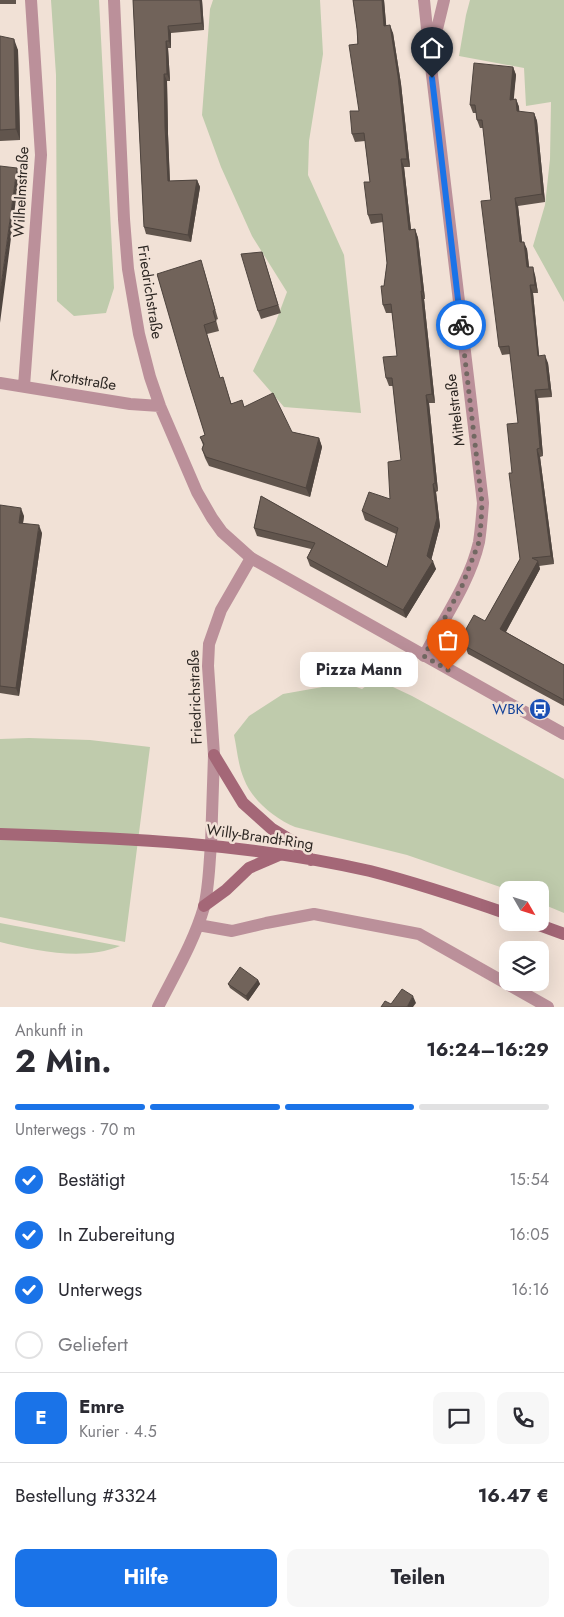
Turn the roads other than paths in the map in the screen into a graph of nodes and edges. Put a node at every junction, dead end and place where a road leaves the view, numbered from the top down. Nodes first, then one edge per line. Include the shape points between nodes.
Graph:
1 (31, 0) edge
2 (114, 0) edge
3 (424, 0) edge
4 (444, 0) edge
5 (430, 58) junction
6 (0, 383) edge
7 (24, 386) junction
8 (160, 406) junction
9 (251, 558) junction
10 (424, 656) junction
11 (564, 734) edge
12 (214, 756) junction
13 (0, 834) edge
14 (211, 845) junction
15 (280, 855) junction
16 (311, 860) junction
17 (204, 906) junction
18 (499, 911) edge
19 (198, 925) junction
20 (549, 929) edge
21 (564, 934) edge
22 (158, 1007) edge
23 (548, 1007) edge

1 - 7 street, Wilhelmstraße via 41,155
2 - 8 street, Friedrichstraße via 128,269 139,334
3 - 5 street, Mittelstraße
4 - 5 street, Mittelstraße
5 - 10 street, Mittelstraße via 482,503 479,542 474,559
6 - 7 street, Krottstraße
7 - 8 street, Krottstraße
8 - 9 street, Friedrichstraße via 197,492 212,518 222,532
9 - 10 street, Friedrichstraße
9 - 12 street, Friedrichstraße via 221,610 209,644
10 - 11 street, Friedrichstraße
12 - 14 street, Friedrichstraße
12 - 16 main road via 243,803 272,829 295,842
13 - 14 main road, Willy-Brandt-Ring via 128,838
14 - 15 main road, Willy-Brandt-Ring
14 - 17 street, Friedrichstraße
15 - 16 main road, Willy-Brandt-Ring
15 - 17 main road via 249,868
16 - 18 main road, Willy-Brandt-Ring via 369,871
17 - 19 street, Friedrichstraße
19 - 22 street, Friedrichstraße
19 - 23 street via 232,932 314,914 419,934
20 - 21 main road

